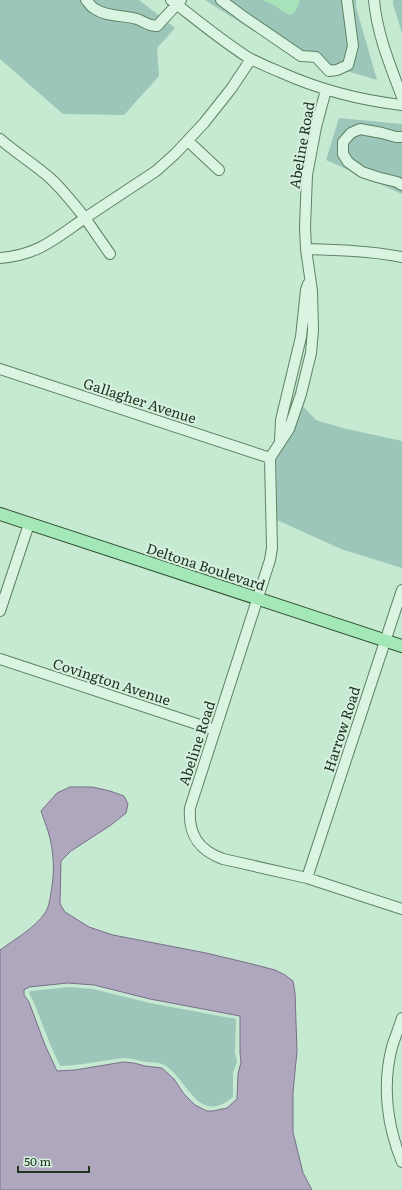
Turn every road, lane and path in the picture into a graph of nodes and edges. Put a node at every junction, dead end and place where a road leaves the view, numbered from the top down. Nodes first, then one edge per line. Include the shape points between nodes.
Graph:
1 (86, 0) edge
2 (221, 0) edge
3 (347, 0) edge
4 (374, 0) edge
5 (177, 2) edge
6 (251, 58) junction
7 (326, 90) junction
8 (402, 97) edge
9 (402, 105) edge
10 (402, 137) edge
11 (0, 140) edge
12 (188, 141) junction
13 (219, 170) dead end
14 (402, 185) edge
15 (85, 218) junction
16 (306, 249) junction
17 (110, 254) dead end
18 (402, 257) edge
19 (0, 258) edge
20 (0, 369) edge
21 (270, 458) junction
22 (0, 514) edge
23 (29, 524) junction
24 (402, 590) edge
25 (258, 598) junction
26 (0, 611) edge
27 (385, 640) junction
28 (402, 646) edge
29 (0, 659) edge
30 (215, 730) junction
31 (307, 878) junction
32 (402, 909) edge
33 (402, 1018) edge
34 (402, 1162) edge

1 - 5 street via 94,9 106,14 126,16 150,26 157,26
2 - 3 street via 301,56 316,57 329,71 348,65 352,46
4 - 8 street via 381,40
5 - 6 street via 221,38
6 - 7 street
6 - 12 street via 231,89
7 - 9 street via 379,103
7 - 16 street, Abeline Road via 307,175
10 - 14 street via 360,129 351,133 343,142 343,154 348,162 362,172
11 - 15 street via 50,178 69,196
12 - 13 street
12 - 15 street via 156,171
15 - 17 street
15 - 19 street via 34,251
16 - 18 street via 346,250
16 - 21 street, Abeline Road via 312,291 311,354 289,429
20 - 21 street, Gallagher Avenue
21 - 25 street, Abeline Road via 272,548
22 - 23 main road, Deltona Boulevard
23 - 25 main road, Deltona Boulevard
23 - 26 street
24 - 27 street, Harrow Road
25 - 27 main road, Deltona Boulevard
25 - 30 street, Abeline Road
27 - 28 main road, Deltona Boulevard
27 - 31 street, Harrow Road
29 - 30 street, Covington Avenue
30 - 31 street, Abeline Road via 190,808 190,826 197,842 204,850 223,859
31 - 32 street, Abeline Road
33 - 34 street via 392,1048 387,1086 391,1130

